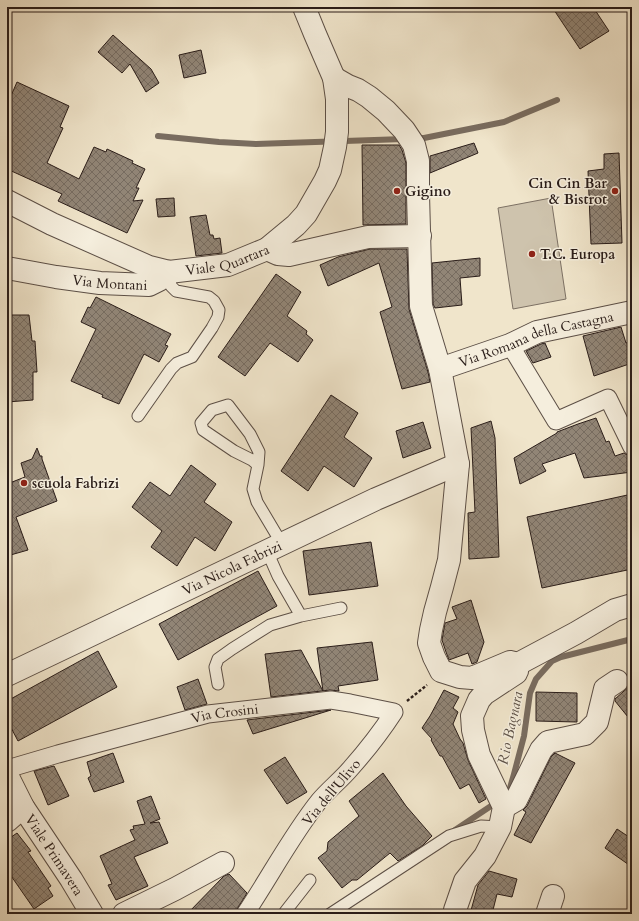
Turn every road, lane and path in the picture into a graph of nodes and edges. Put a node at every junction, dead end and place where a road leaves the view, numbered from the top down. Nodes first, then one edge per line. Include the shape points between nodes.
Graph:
1 (308, 8) edge
2 (334, 78) junction
3 (7, 201) edge
4 (420, 236) junction
5 (267, 250) junction
6 (9, 270) edge
7 (169, 272) junction
8 (632, 312) edge
9 (510, 345) junction
10 (440, 368) junction
11 (138, 416) dead end
12 (632, 447) edge
13 (458, 464) junction
14 (258, 465) junction
15 (274, 548) junction
16 (632, 605) edge
17 (341, 608) dead end
18 (302, 616) junction
19 (516, 665) junction
20 (7, 674) edge
21 (617, 681) dead end
22 (431, 682) dead end
23 (218, 684) dead end
24 (394, 712) junction
25 (7, 769) edge
26 (7, 775) edge
27 (500, 809) junction
28 (15, 814) edge
29 (224, 863) dead end
30 (310, 880) dead end
31 (92, 914) edge
32 (124, 914) edge
33 (245, 914) edge
34 (286, 914) edge
35 (330, 914) edge
36 (456, 914) edge

1 - 2 street via 315,34
2 - 4 street, Via Romana della Castagna via 369,97 386,111 409,138 418,161
2 - 5 street, Viale Quartara via 337,99 336,140 328,176 306,214
3 - 7 street, Viale Quartara via 52,224 149,266
4 - 5 street via 368,237 288,255
4 - 10 street, Via Romana della Castagna via 421,306
5 - 7 street, Viale Quartara via 228,265
6 - 7 street, Via Montani via 100,283 150,285
7 - 11 lane via 171,286 176,291 208,297 219,310 218,317 192,357 177,363 171,369
8 - 9 street, Via Romana della Castagna via 538,332
9 - 10 street, Via Romana della Castagna
9 - 12 street via 556,421 608,398
10 - 13 street, Via Romana della Castagna
13 - 15 street, Via Nicola Fabrizi via 376,499
13 - 19 street, Via Romana della Castagna via 449,560 429,644 441,671 460,677 472,678 510,662
14 - 14 lane via 259,452 250,434 228,405 212,410 201,423 203,430
14 - 15 lane via 253,489
15 - 18 lane via 278,576
15 - 20 street, Via Nicola Fabrizi
16 - 19 street via 615,610
17 - 18 lane
18 - 23 lane via 270,625 218,660 215,667
19 - 27 street via 516,673 484,694 472,716 479,755
21 - 27 street via 605,689 597,722 585,734 548,742 541,750 516,800
22 - 24 path
24 - 25 street, Via Crosini via 331,700 208,714
24 - 33 street, Via dell'Ulivo via 351,769 320,800
26 - 28 street, Viale Primavera
27 - 35 lane via 481,826 449,836
27 - 36 street via 485,856 465,881 455,910
28 - 31 street, Viale Primavera via 71,879
29 - 32 street
30 - 34 lane

